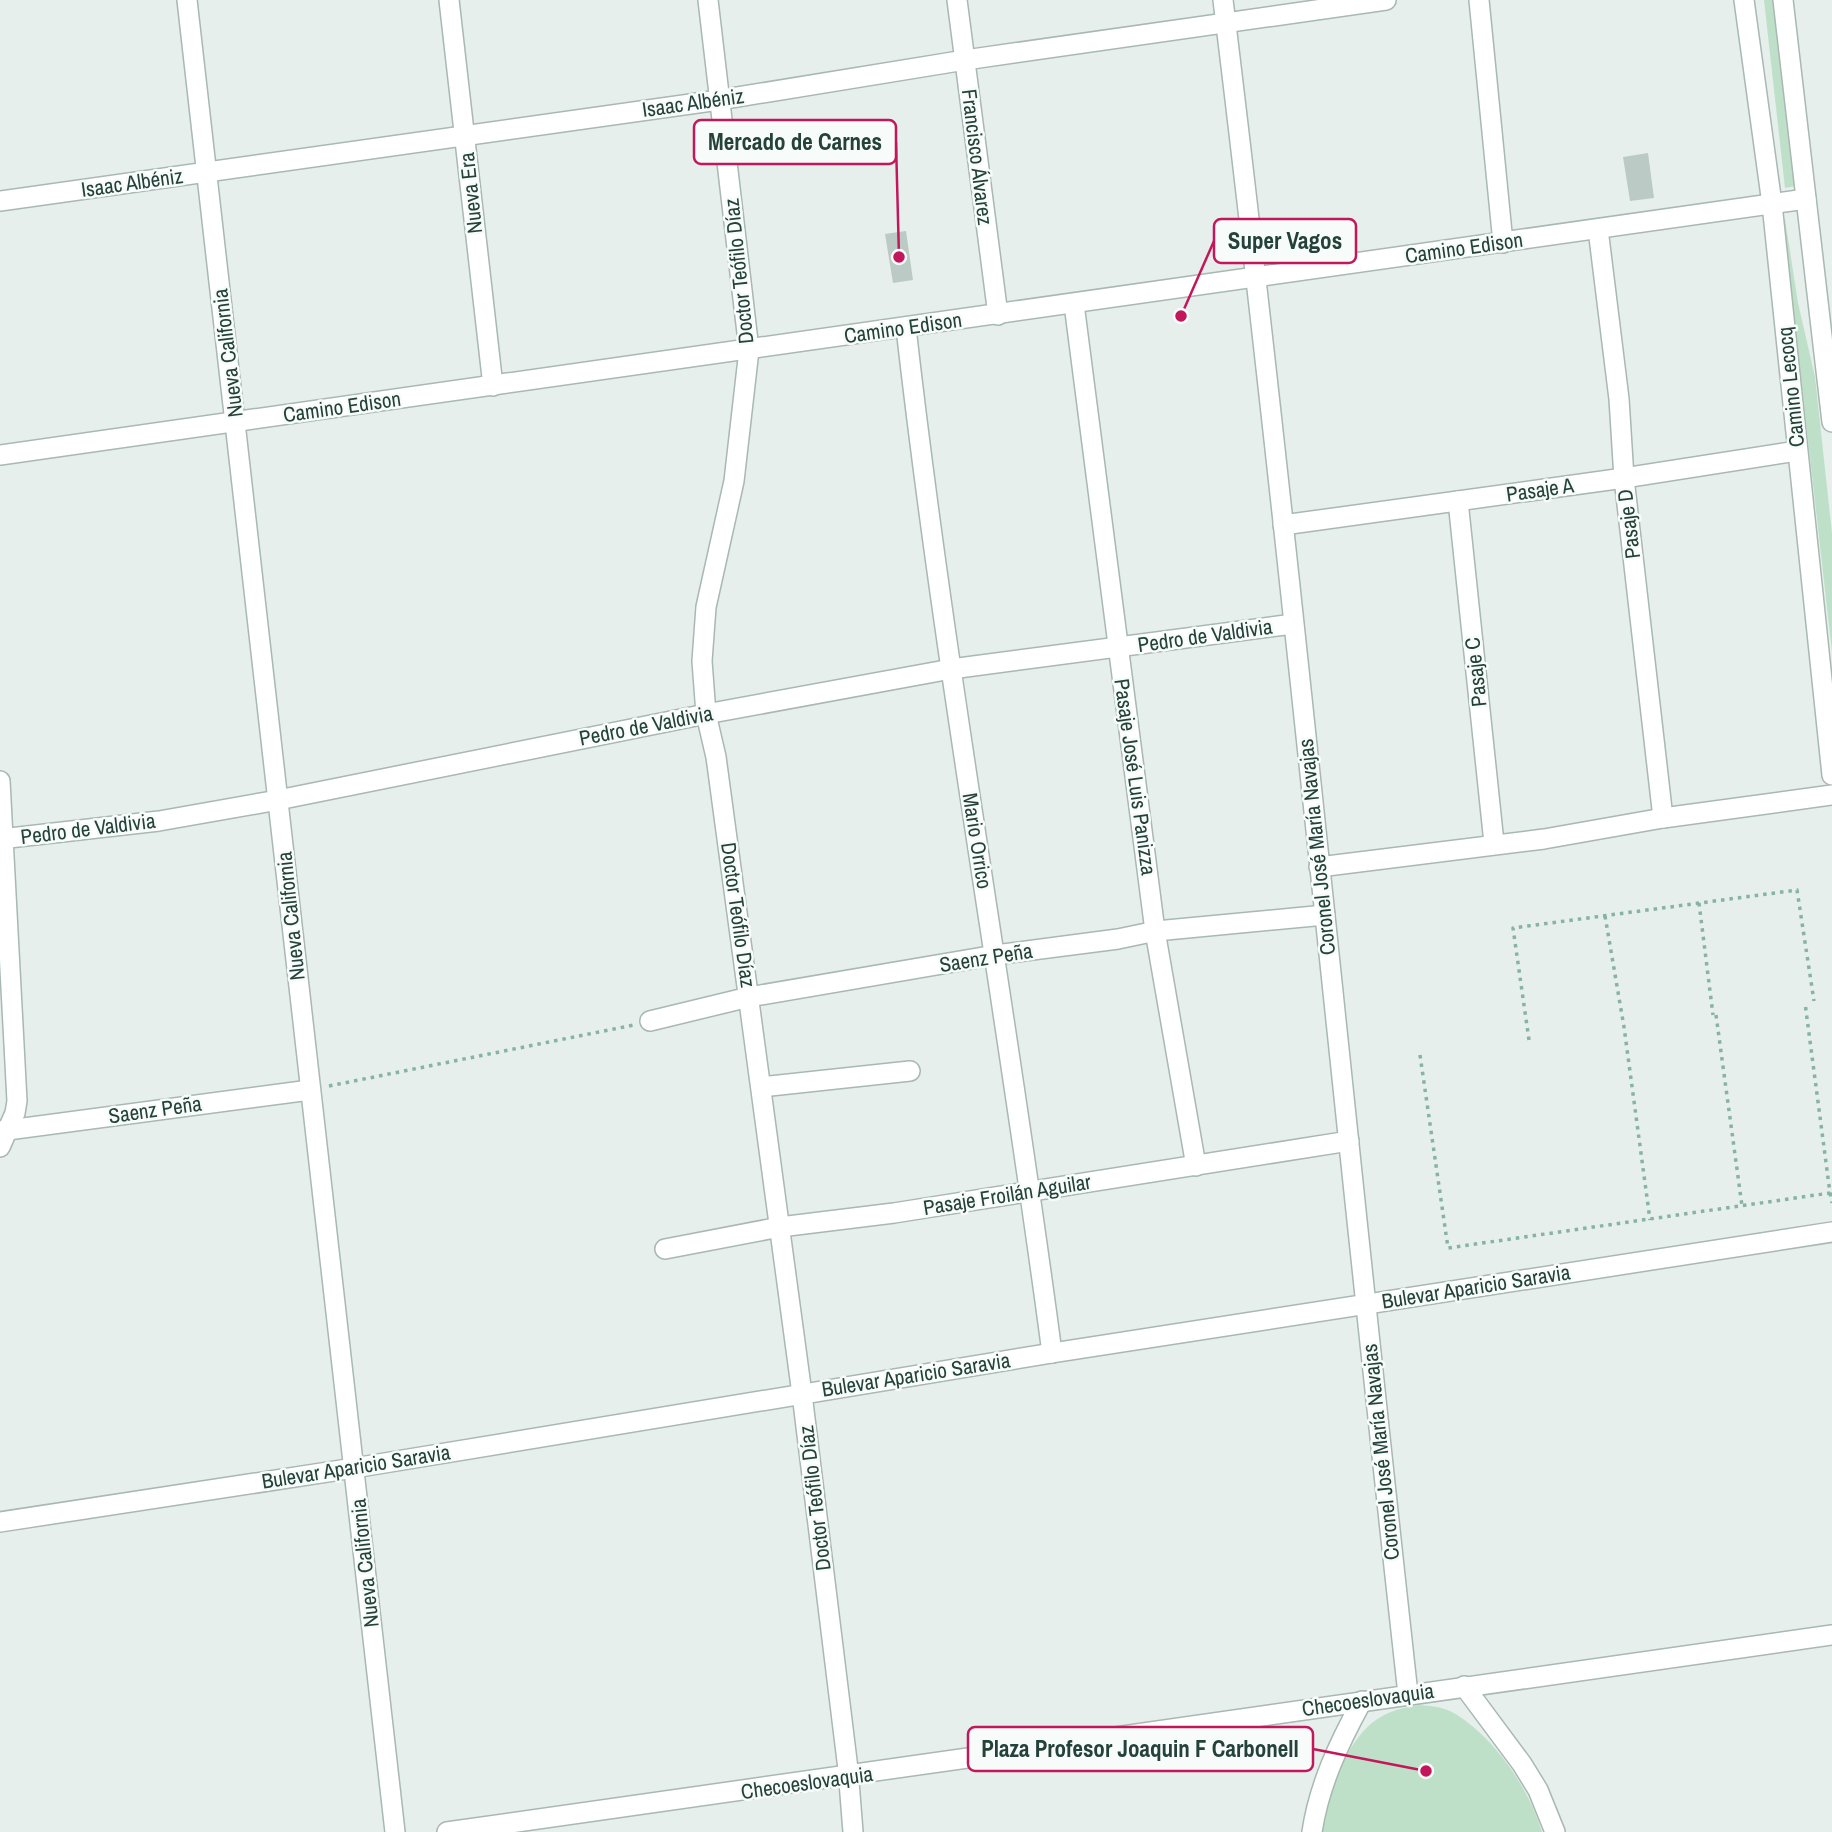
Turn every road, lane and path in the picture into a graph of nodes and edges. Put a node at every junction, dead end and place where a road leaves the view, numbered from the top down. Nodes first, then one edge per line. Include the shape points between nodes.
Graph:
1 (187, 0) edge
2 (449, 0) edge
3 (708, 0) edge
4 (957, 0) edge
5 (1223, 0) edge
6 (1386, 0) edge
7 (1479, 0) edge
8 (1744, 0) edge
9 (1783, 0) edge
10 (1226, 23) junction
11 (965, 60) junction
12 (719, 100) junction
13 (464, 135) junction
14 (207, 172) junction
15 (1806, 199) junction
16 (0, 201) edge
17 (1772, 204) junction
18 (1598, 229) junction
19 (1503, 243) junction
20 (1257, 278) junction
21 (1074, 304) junction
22 (998, 315) junction
23 (906, 328) junction
24 (749, 350) junction
25 (493, 386) junction
26 (236, 422) junction
27 (1832, 422) edge
28 (1797, 451) junction
29 (0, 455) edge
30 (1624, 478) junction
31 (1458, 501) junction
32 (1283, 525) junction
33 (1293, 624) junction
34 (1117, 648) junction
35 (951, 669) junction
36 (706, 714) junction
37 (1832, 775) edge
38 (0, 781) edge
39 (1832, 795) edge
40 (278, 800) junction
41 (1663, 818) junction
42 (2, 839) edge
43 (1494, 843) junction
44 (1319, 867) junction
45 (1699, 903) junction
46 (1325, 915) junction
47 (1605, 916) junction
48 (1156, 931) junction
49 (995, 955) junction
50 (749, 997) junction
51 (1814, 1001) dead end
52 (1805, 1003) dead end
53 (650, 1021) joint
54 (1529, 1040) dead end
55 (1420, 1055) dead end
56 (910, 1071) dead end
57 (761, 1087) junction
58 (310, 1090) junction
59 (3, 1136) edge
60 (1349, 1141) junction
61 (1196, 1166) junction
62 (1031, 1192) junction
63 (1830, 1194) junction
64 (1832, 1203) edge
65 (1742, 1206) junction
66 (1650, 1220) junction
67 (780, 1227) junction
68 (1832, 1232) edge
69 (664, 1249) dead end
70 (1364, 1304) junction
71 (1052, 1353) junction
72 (803, 1394) junction
73 (354, 1468) junction
74 (0, 1522) edge
75 (1832, 1635) edge
76 (1464, 1686) junction
77 (1408, 1694) junction
78 (1362, 1701) junction
79 (847, 1778) junction
80 (396, 1832) edge
81 (447, 1832) edge
82 (853, 1832) edge
83 (1312, 1832) edge
84 (1555, 1832) edge

1 - 14 street, Nueva California
2 - 13 street, Nueva Era
3 - 12 street, Doctor Teófilo Díaz
4 - 11 street, Francisco Álvarez
5 - 10 street, Coronel José María Navajas
6 - 10 street, Isaac Albéniz
7 - 19 street
8 - 17 street, Camino Lecocq
9 - 15 street, Camino Lecocq
10 - 11 street, Isaac Albéniz
10 - 20 street, Coronel José María Navajas
11 - 12 street, Isaac Albéniz
11 - 22 street, Francisco Álvarez
12 - 13 street, Isaac Albéniz
12 - 24 street, Doctor Teófilo Díaz
13 - 14 street, Isaac Albéniz
13 - 25 street, Nueva Era
14 - 16 street, Isaac Albéniz
14 - 26 street, Nueva California
15 - 17 street, Camino Edison
15 - 27 street, Camino Lecocq
17 - 18 street, Camino Edison
17 - 28 street, Camino Lecocq
18 - 19 street, Camino Edison
18 - 30 street, Pasaje D
19 - 20 street, Camino Edison
20 - 21 street, Camino Edison
20 - 32 street, Coronel José María Navajas
21 - 22 street, Camino Edison
21 - 34 street, Pasaje José Luis Panizza
22 - 23 street, Camino Edison
23 - 24 street, Camino Edison
23 - 35 street, Mario Orrico
24 - 25 street, Camino Edison
24 - 36 street, Doctor Teófilo Díaz via 734,481 706,607 702,661
25 - 26 street, Camino Edison
26 - 29 street, Camino Edison
26 - 40 street, Nueva California
28 - 30 street, Pasaje A
28 - 37 street, Camino Lecocq
30 - 31 street, Pasaje A
30 - 41 street, Pasaje D
31 - 32 street, Pasaje A
31 - 43 street, Pasaje C
32 - 33 street, Coronel José María Navajas
33 - 34 street, Pedro de Valdivia
33 - 44 street, Coronel José María Navajas
34 - 35 street, Pedro de Valdivia
34 - 48 street, Pasaje José Luis Panizza
35 - 36 street, Pedro de Valdivia
35 - 49 street, Mario Orrico
36 - 40 street, Pedro de Valdivia
36 - 50 street, Doctor Teófilo Díaz
38 - 42 street
39 - 41 street
40 - 42 street, Pedro de Valdivia via 159,821
40 - 58 street, Nueva California
41 - 43 street
42 - 59 street via 17,1101
43 - 44 street
44 - 46 street, Coronel José María Navajas
45 - 47 path
45 - 51 path via 1797,890
45 - 65 path
46 - 48 street, Saenz Peña
46 - 60 street, Coronel José María Navajas
47 - 54 path via 1513,928
47 - 66 path
48 - 49 street, Saenz Peña
48 - 61 street, Pasaje José Luis Panizza
49 - 50 street, Saenz Peña
49 - 62 street, Mario Orrico
50 - 53 street, Saenz Peña
50 - 57 street, Doctor Teófilo Díaz
52 - 63 path
53 - 58 path
55 - 66 path via 1448,1248
56 - 57 street
57 - 67 street, Doctor Teófilo Díaz
58 - 59 street, Saenz Peña
58 - 73 street, Nueva California
60 - 61 street, Pasaje Froilán Aguilar
60 - 70 street, Coronel José María Navajas
61 - 62 street, Pasaje Froilán Aguilar
62 - 67 street, Pasaje Froilán Aguilar
62 - 71 street, Mario Orrico
63 - 64 path
63 - 65 path
65 - 66 path
67 - 69 street, Pasaje Froilán Aguilar
67 - 72 street, Doctor Teófilo Díaz
68 - 70 street, Bulevar Aparicio Saravia
70 - 71 street, Bulevar Aparicio Saravia
70 - 77 street, Coronel José María Navajas
71 - 72 street, Bulevar Aparicio Saravia
72 - 73 street, Bulevar Aparicio Saravia
72 - 79 street, Doctor Teófilo Díaz
73 - 74 street, Bulevar Aparicio Saravia
73 - 80 street, Nueva California
75 - 76 street, Checoeslovaquia
76 - 77 street, Checoeslovaquia
76 - 84 street via 1522,1764
77 - 78 street, Checoeslovaquia
78 - 79 street, Checoeslovaquia
78 - 83 street via 1338,1746
79 - 81 street, Checoeslovaquia
79 - 82 street, Doctor Teófilo Díaz

